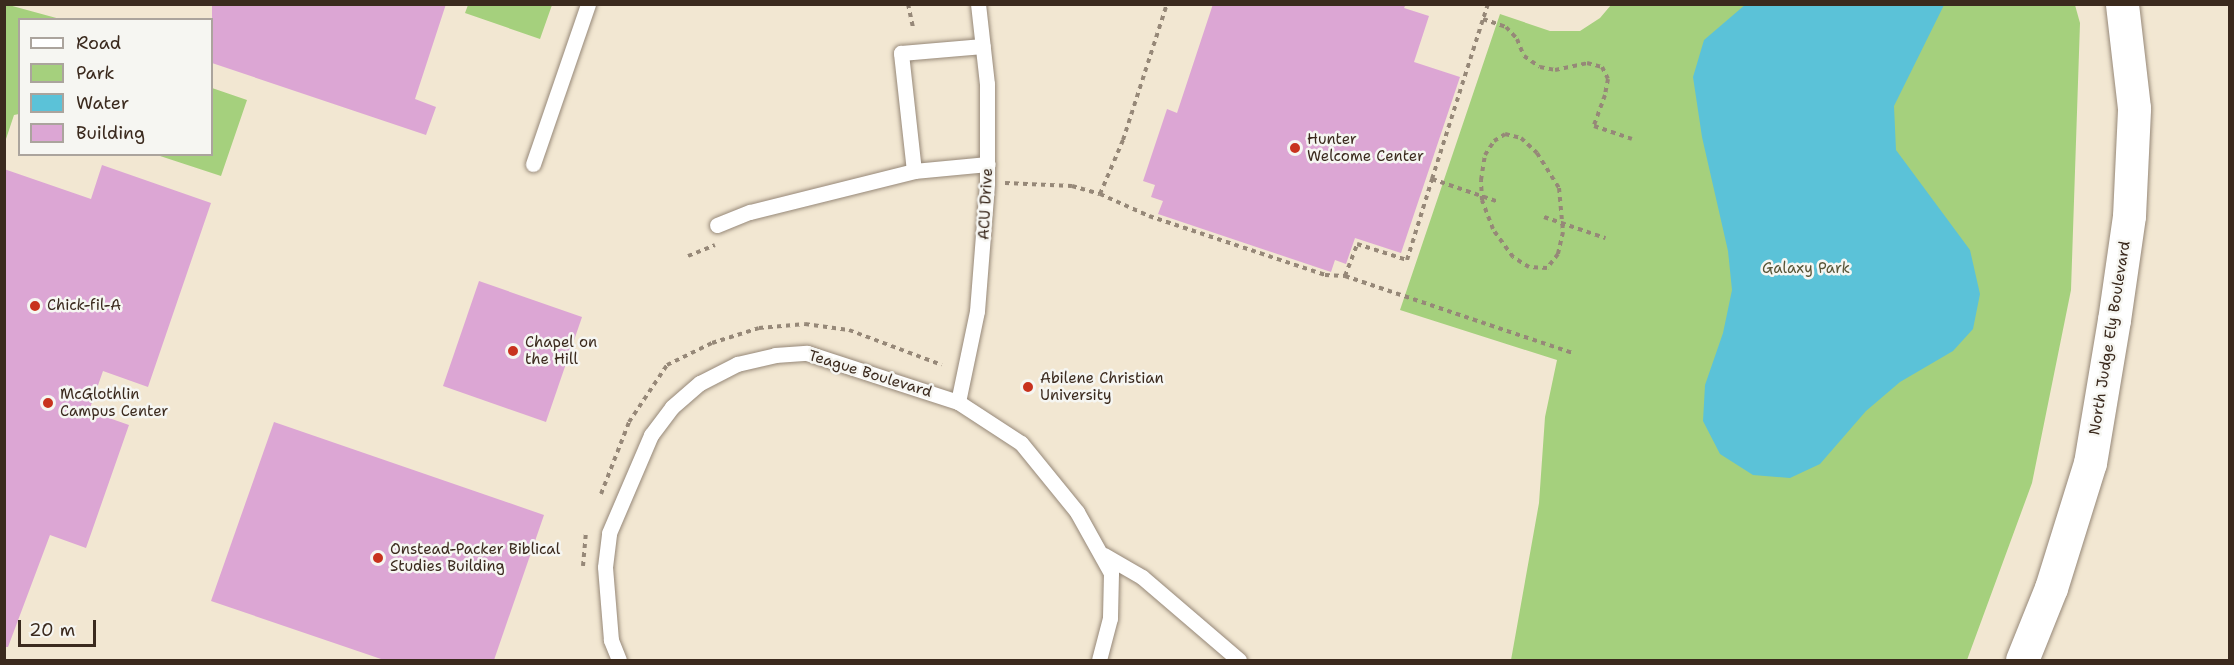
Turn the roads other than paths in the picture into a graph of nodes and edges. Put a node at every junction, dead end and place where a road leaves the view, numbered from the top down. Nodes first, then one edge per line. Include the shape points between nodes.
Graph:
1 (588, 4) edge
2 (978, 4) edge
3 (2122, 4) edge
4 (983, 46) junction
5 (533, 164) dead end
6 (988, 164) junction
7 (914, 171) junction
8 (717, 225) dead end
9 (958, 402) junction
10 (1104, 555) junction
11 (619, 660) edge
12 (1099, 660) edge
13 (1239, 660) edge
14 (2022, 660) edge

1 - 5 lane
2 - 4 lane, ACU Drive
3 - 14 main road, North Judge Ely Boulevard via 2134,108 2129,216 2114,320 2090,463 2051,588
4 - 6 lane, ACU Drive
4 - 7 lane via 901,53
6 - 7 lane
6 - 9 lane, ACU Drive via 977,310
7 - 8 lane via 750,212
9 - 10 lane, Teague Boulevard via 1021,443 1077,512
9 - 11 lane, Teague Boulevard via 807,353 737,364 700,383 672,407 651,435 609,533 605,567 610,640
10 - 12 lane, Teague Boulevard via 1111,573 1110,618
10 - 13 lane, Teague Boulevard via 1142,577

